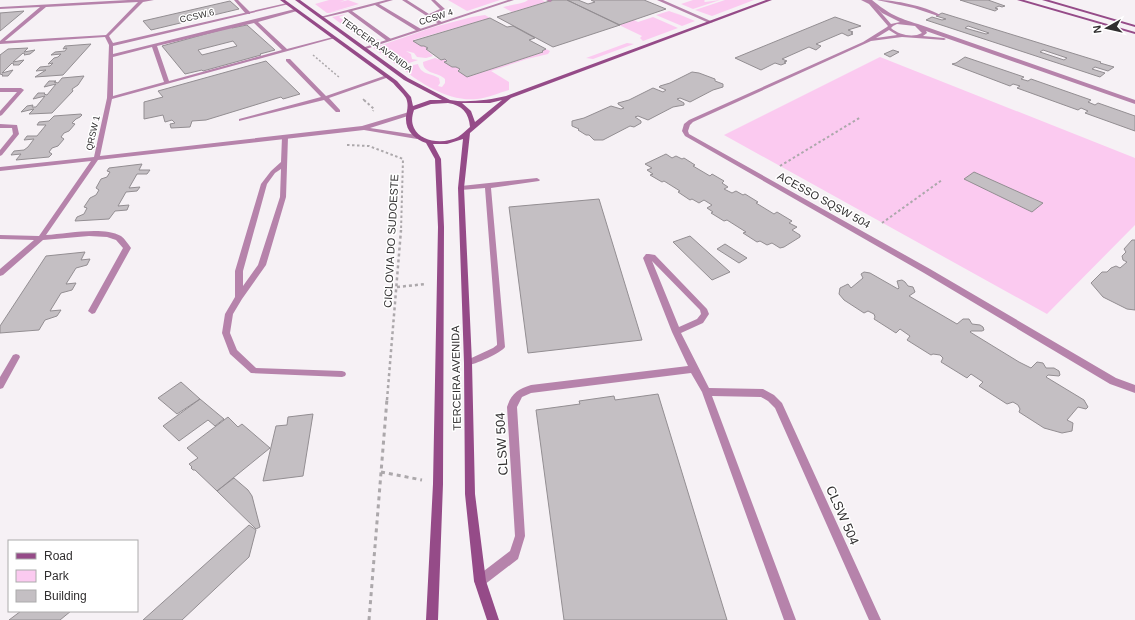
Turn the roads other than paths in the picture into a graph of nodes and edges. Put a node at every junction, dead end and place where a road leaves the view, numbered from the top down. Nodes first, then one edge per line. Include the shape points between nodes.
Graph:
1 (143, 0) edge
2 (152, 0) edge
3 (236, 0) edge
4 (297, 0) edge
5 (391, 0) edge
6 (404, 0) edge
7 (433, 0) edge
8 (512, 0) edge
9 (659, 0) edge
10 (770, 0) edge
11 (863, 0) edge
12 (870, 0) edge
13 (879, 0) edge
14 (1019, 0) edge
15 (1044, 0) edge
16 (73, 2) edge
17 (284, 2) edge
18 (376, 4) junction
19 (44, 6) junction
20 (0, 8) edge
21 (295, 10) junction
22 (349, 11) junction
23 (248, 13) junction
24 (429, 15) junction
25 (938, 15) dead end
26 (322, 18) junction
27 (255, 21) junction
28 (711, 22) junction
29 (441, 23) junction
30 (908, 24) junction
31 (1135, 26) edge
32 (890, 27) junction
33 (919, 27) junction
34 (419, 30) junction
35 (1135, 33) edge
36 (107, 36) junction
37 (904, 36) junction
38 (914, 37) junction
39 (333, 38) junction
40 (389, 40) junction
41 (868, 40) junction
42 (0, 43) edge
43 (111, 45) junction
44 (154, 45) junction
45 (968, 45) junction
46 (364, 48) junction
47 (285, 50) junction
48 (111, 56) junction
49 (288, 60) dead end
50 (386, 77) junction
51 (167, 82) junction
52 (0, 90) edge
53 (508, 97) junction
54 (110, 98) junction
55 (324, 98) junction
56 (448, 101) junction
57 (458, 102) junction
58 (1135, 102) edge
59 (338, 111) dead end
60 (410, 111) junction
61 (0, 114) edge
62 (241, 120) dead end
63 (0, 126) edge
64 (363, 128) junction
65 (470, 130) junction
66 (285, 137) junction
67 (417, 137) junction
68 (429, 142) junction
69 (0, 154) edge
70 (97, 157) junction
71 (284, 163) junction
72 (0, 169) edge
73 (537, 180) dead end
74 (488, 186) junction
75 (461, 188) junction
76 (0, 237) edge
77 (40, 238) junction
78 (0, 273) edge
79 (239, 297) junction
80 (92, 311) dead end
81 (676, 332) junction
82 (16, 357) dead end
83 (468, 363) junction
84 (692, 369) junction
85 (342, 374) dead end
86 (0, 385) edge
87 (1135, 388) edge
88 (706, 392) junction
89 (480, 581) junction
90 (432, 620) edge
91 (493, 620) edge
92 (790, 620) edge
93 (875, 620) edge

1 - 2 street
1 - 16 street
1 - 36 street
3 - 23 street
4 - 26 street, TERCEIRA AVENIDA
5 - 18 street
6 - 24 street
7 - 24 street via 443,9
8 - 29 street, CCSW 4
9 - 28 street
10 - 28 street
11 - 32 street via 870,3
12 - 30 street via 884,12
13 - 25 street via 915,7
14 - 35 street
15 - 31 street
16 - 19 street
17 - 21 street, TERCEIRA AVENIDA
17 - 23 street, CCSW 6
18 - 22 street
18 - 34 street
19 - 20 street
19 - 42 street
21 - 27 street, CCSW 6
21 - 39 street, TERCEIRA AVENIDA
22 - 26 street
22 - 40 street
23 - 43 street, CCSW 6
24 - 29 street
26 - 46 street, TERCEIRA AVENIDA
27 - 44 street, CCSW 6
27 - 47 street
28 - 53 street
29 - 34 street, CCSW 4
30 - 32 street via 897,23
30 - 33 street
32 - 37 street via 893,32
32 - 41 street, ACESSO SQSW 504
33 - 38 street via 925,33
33 - 45 street
34 - 40 street, CCSW 4
36 - 42 street
36 - 43 street, QRSW 1
37 - 38 street
37 - 41 street, ACESSO SQSW 504
38 - 45 street via 940,38
39 - 47 street
39 - 50 street, TERCEIRA AVENIDA
40 - 46 street, CCSW 4
41 - 87 street, ACESSO SQSW 504 via 691,121 684,129 687,135 928,271 1113,381
43 - 48 street, QRSW 1
44 - 48 street, CCSW 6
44 - 51 street
45 - 58 street
46 - 56 street, TERCEIRA AVENIDA via 406,79
47 - 51 street
48 - 54 street, QRSW 1
49 - 55 street
50 - 55 street
50 - 60 street, TERCEIRA AVENIDA via 401,88 408,98
51 - 54 street
52 - 61 street via 21,90
53 - 57 street via 490,101
53 - 65 street
54 - 70 street, QRSW 1
55 - 59 street
55 - 62 street
56 - 57 street
56 - 60 street via 430,102
57 - 65 street via 473,118
60 - 64 street
60 - 67 street via 410,128
63 - 69 street via 15,126 16,130 16,134
64 - 66 street
64 - 67 street
65 - 68 street via 456,140
65 - 75 street, TERCEIRA AVENIDA
66 - 70 street
66 - 71 street
67 - 68 street
68 - 90 street, TERCEIRA AVENIDA via 438,159 441,227 438,484
70 - 72 street
70 - 77 street, QRSW 1
71 - 79 street via 283,197 262,265
71 - 79 street via 264,184 238,271
73 - 74 street
74 - 75 street
74 - 83 street via 501,347
75 - 83 street, TERCEIRA AVENIDA
76 - 77 street
77 - 78 street, QRSW 1
77 - 80 street via 99,234 115,236 124,241 127,248
79 - 85 street via 229,314 226,333 233,352 254,371
81 - 81 street via 647,258 649,256 705,314 700,321
81 - 84 street
82 - 86 street
83 - 89 street, TERCEIRA AVENIDA via 470,494
84 - 88 street
84 - 89 street, CLSW 504 via 520,392 512,407 520,536 514,555
88 - 92 street
88 - 93 street, CLSW 504 via 763,393 779,406
89 - 91 street, TERCEIRA AVENIDA

